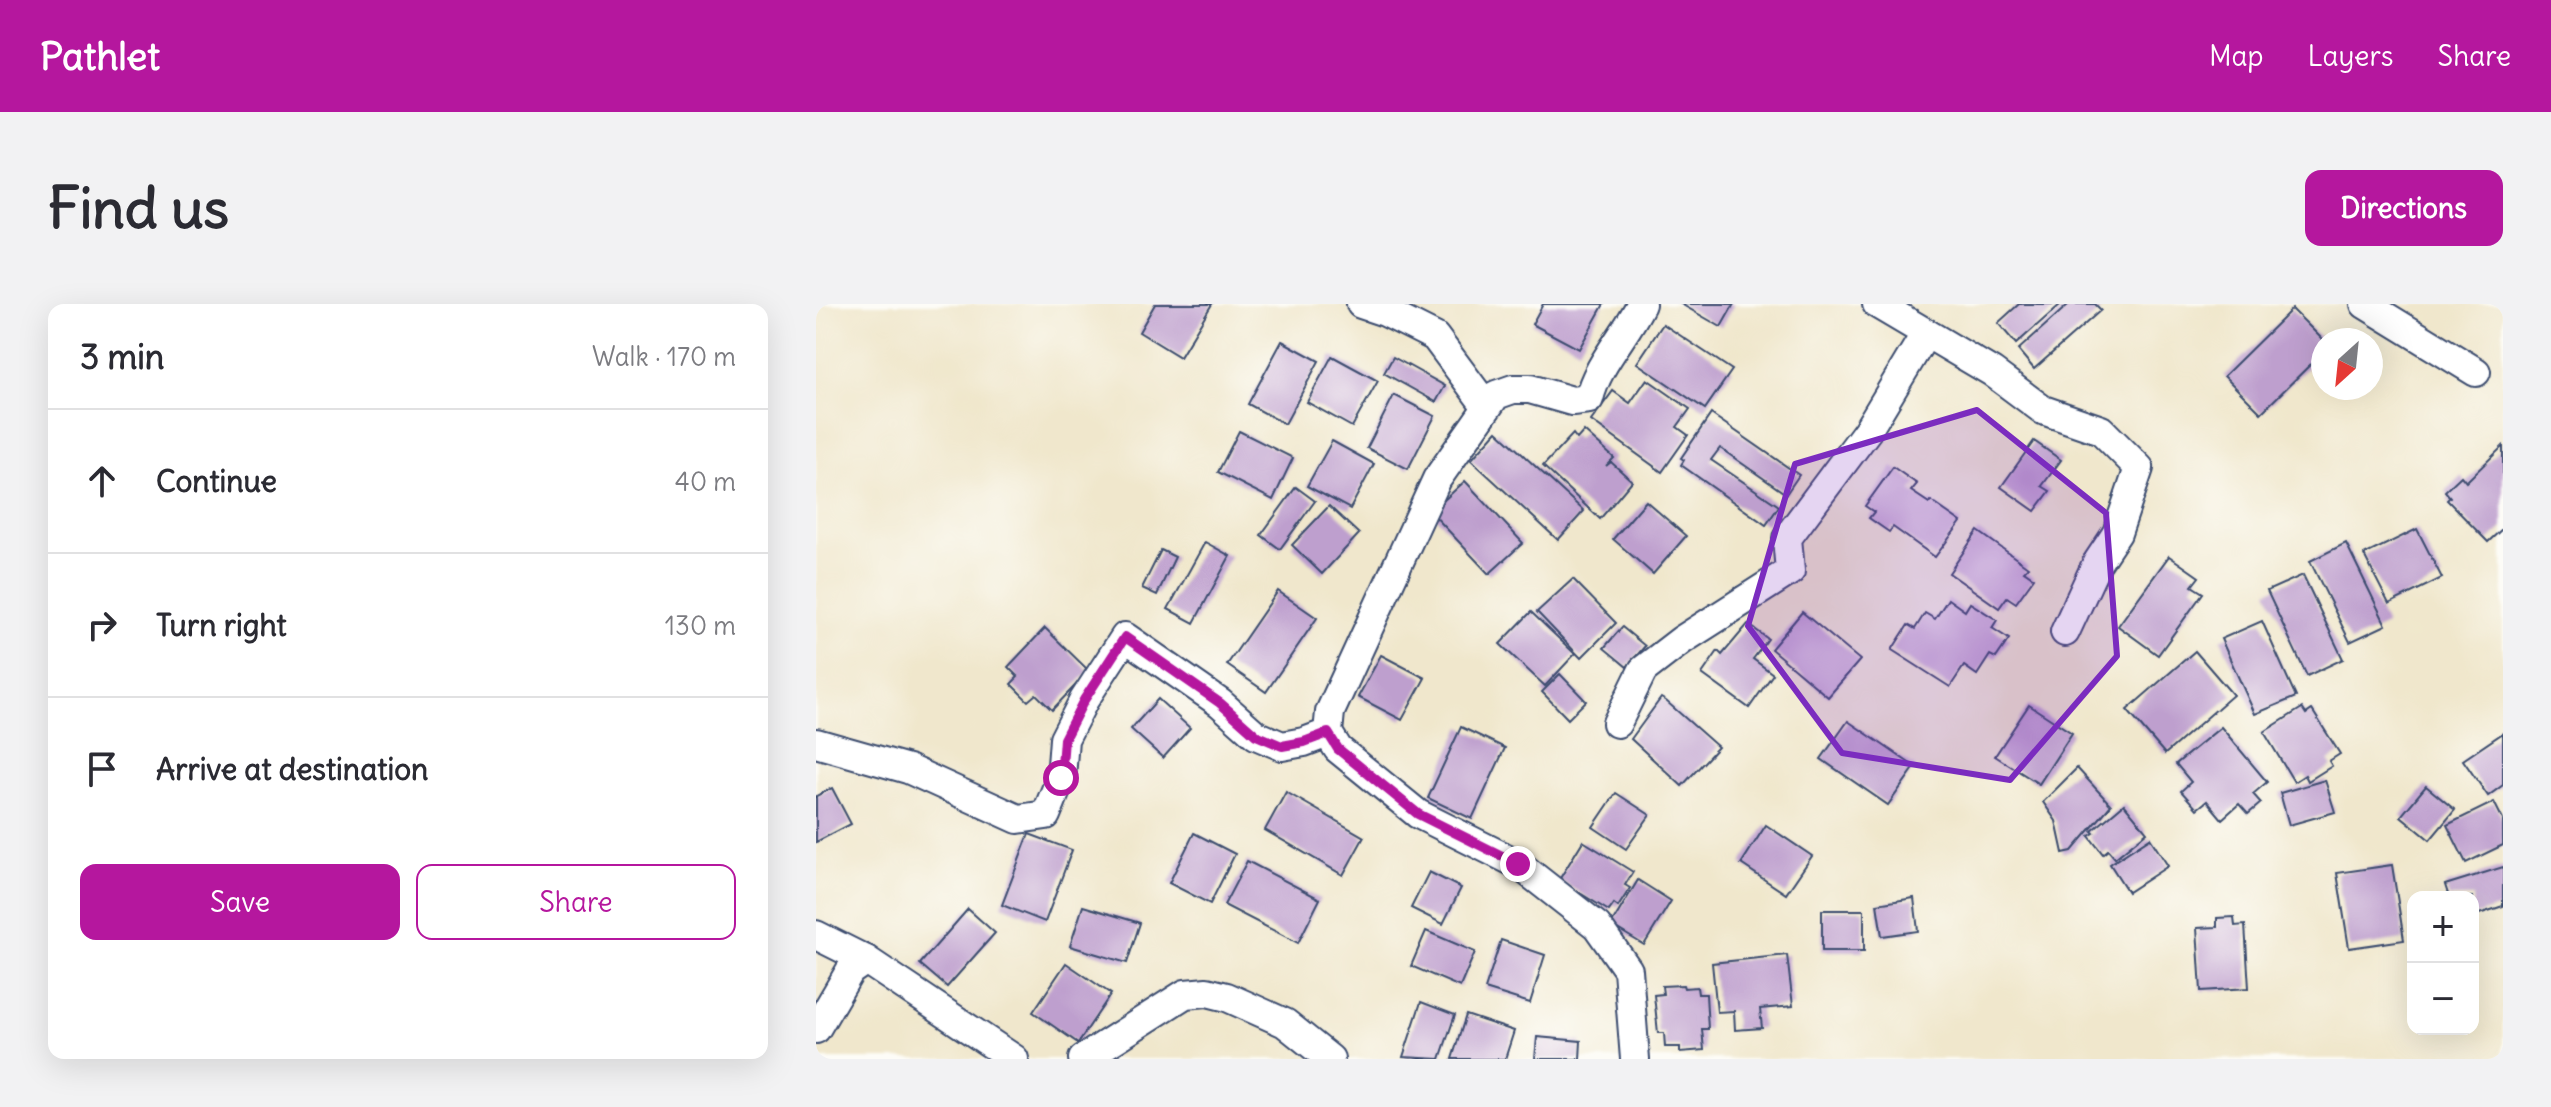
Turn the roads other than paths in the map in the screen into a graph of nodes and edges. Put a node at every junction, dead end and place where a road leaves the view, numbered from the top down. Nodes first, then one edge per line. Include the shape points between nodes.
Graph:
1 (1361, 304) edge
2 (1641, 304) edge
3 (1877, 304) edge
4 (2365, 304) edge
5 (1926, 333) junction
6 (2476, 372) dead end
7 (1487, 407) junction
8 (2065, 632) dead end
9 (1617, 723) dead end
10 (1328, 733) junction
11 (816, 743) edge
12 (816, 935) edge
13 (866, 960) junction
14 (816, 1029) edge
15 (1014, 1059) edge
16 (1083, 1059) edge
17 (1330, 1059) edge
18 (1635, 1059) edge

1 - 7 street via 1435,337
2 - 7 street via 1593,381 1589,399 1572,401 1513,389 1496,395
3 - 5 street
4 - 6 street
5 - 8 street via 2043,410 2101,430 2139,468 2117,533
5 - 9 street via 1867,431 1787,538 1790,571 1643,670
7 - 10 street via 1437,479 1330,712
10 - 11 street via 1282,746 1256,735 1220,703 1125,637 1064,739 1061,778 1046,815 1018,819 908,769
10 - 18 street via 1338,749 1418,814 1518,864 1597,926 1628,970
12 - 13 street
13 - 14 street via 850,971
13 - 15 street
16 - 17 street via 1185,994 1207,992 1285,1023

